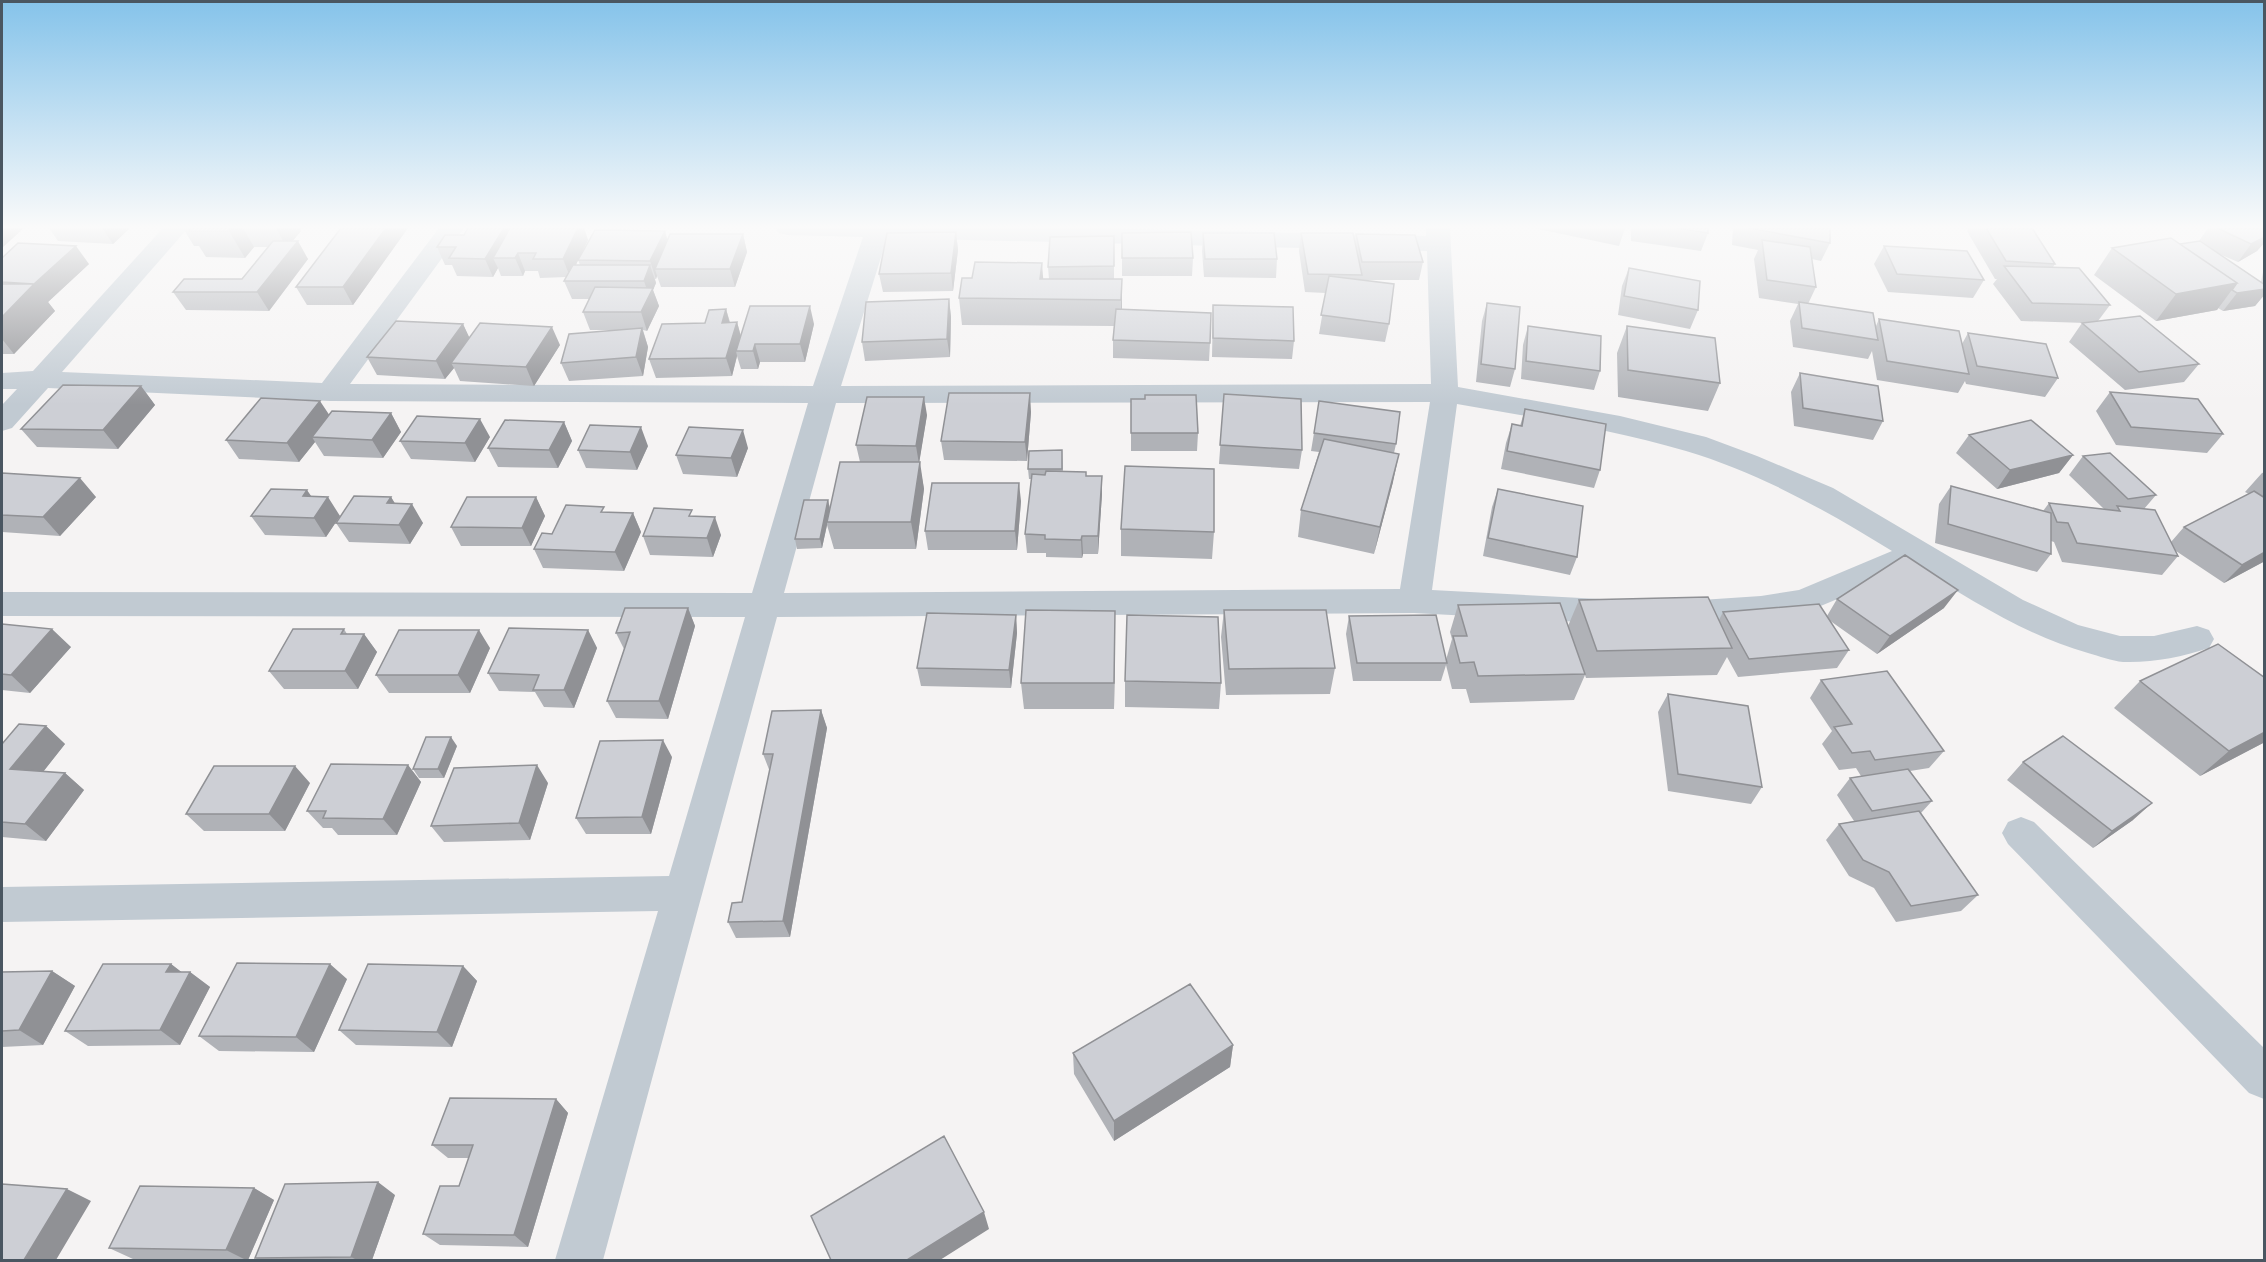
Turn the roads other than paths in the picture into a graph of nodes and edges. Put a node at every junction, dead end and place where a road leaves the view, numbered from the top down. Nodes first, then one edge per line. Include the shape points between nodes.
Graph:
1 (122, 287) edge
2 (409, 287) edge
3 (859, 287) edge
4 (1440, 287) edge
5 (38, 379) junction
6 (2, 381) edge
7 (330, 392) junction
8 (1445, 393) junction
9 (824, 395) junction
10 (2, 422) edge
11 (1920, 552) junction
12 (1414, 601) junction
13 (2, 604) edge
14 (764, 605) junction
15 (2197, 639) dead end
16 (2021, 832) dead end
17 (682, 893) junction
18 (2, 904) edge
19 (2265, 1077) edge
20 (579, 1260) edge

1 - 5 street
2 - 7 street
3 - 9 street
4 - 8 street
5 - 6 street
5 - 7 street
5 - 10 street
7 - 9 street
8 - 9 street
8 - 11 street via 1620,425 1696,444 1822,495
8 - 12 street
9 - 14 street
11 - 12 street via 1804,601 1761,608 1680,614
11 - 15 street via 2012,609 2070,635 2120,649 2154,649
12 - 14 street
13 - 14 street
14 - 17 street
16 - 19 street
17 - 18 street
17 - 20 street

